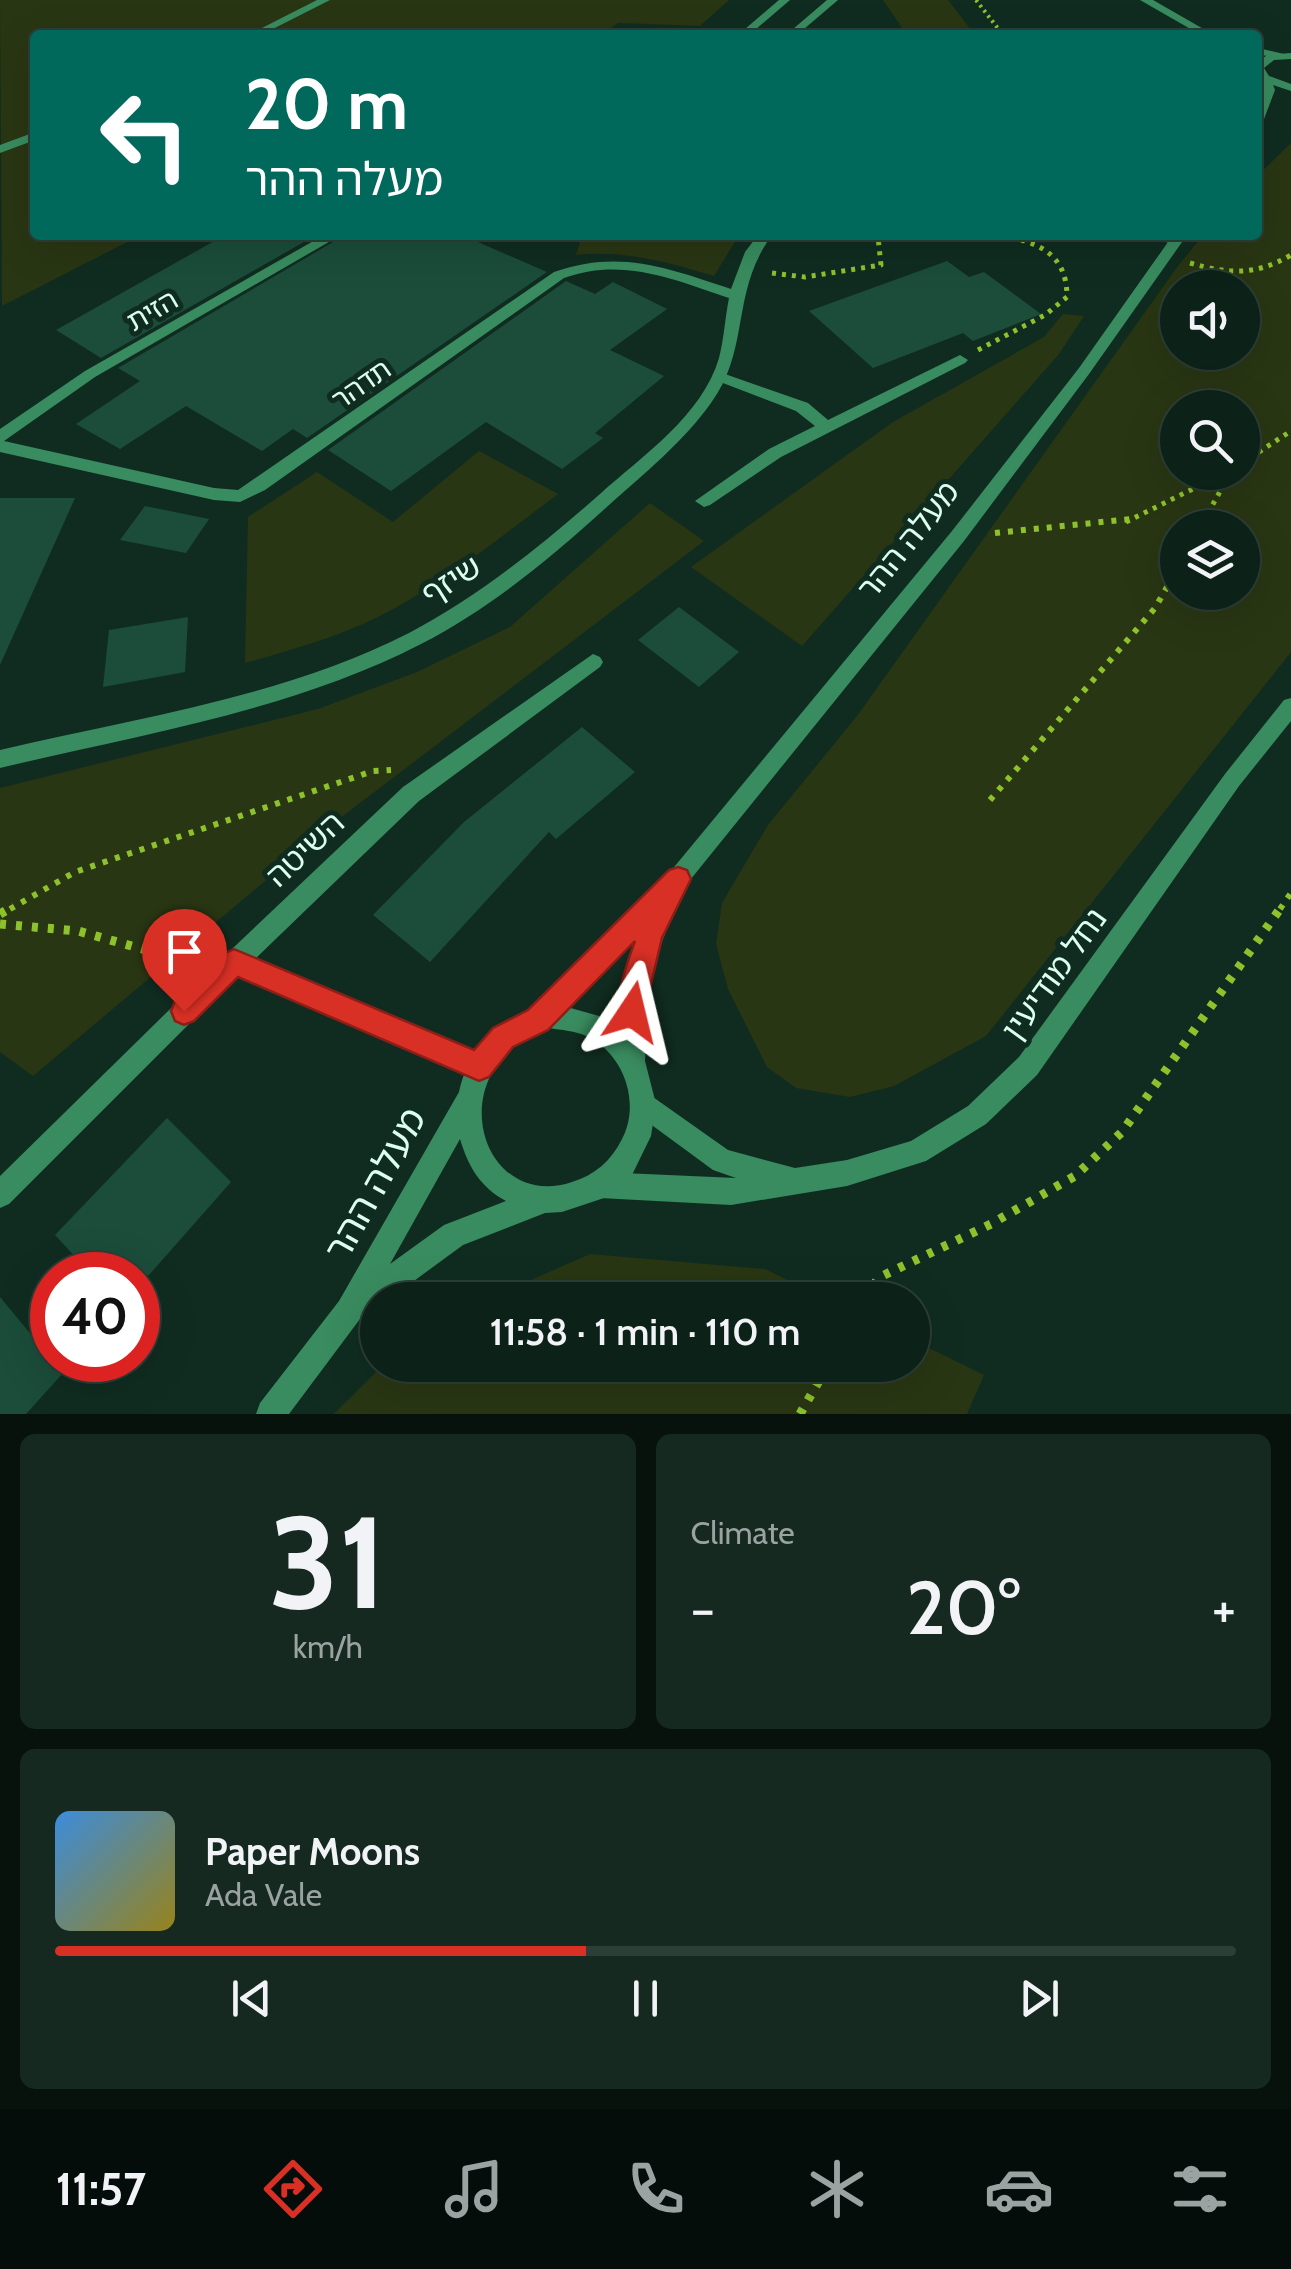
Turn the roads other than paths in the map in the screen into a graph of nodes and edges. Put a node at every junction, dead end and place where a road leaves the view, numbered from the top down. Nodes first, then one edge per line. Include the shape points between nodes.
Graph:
1 (325, 0) edge
2 (785, 0) edge
3 (833, 0) edge
4 (1146, 0) edge
5 (263, 30) edge
6 (747, 30) edge
7 (797, 30) edge
8 (1201, 30) edge
9 (1262, 52) edge
10 (1288, 56) edge
11 (1262, 61) edge
12 (1262, 74) edge
13 (1262, 75) edge
14 (1291, 88) edge
15 (1291, 97) edge
16 (1262, 109) edge
17 (1262, 116) edge
18 (30, 138) edge
19 (0, 149) edge
20 (325, 240) edge
21 (761, 240) edge
22 (1173, 244) edge
23 (736, 296) junction
24 (960, 360) road end
25 (720, 376) junction
26 (824, 426) junction
27 (0, 438) edge
28 (0, 446) edge
29 (704, 501) dead end
30 (593, 662) dead end
31 (1291, 706) edge
32 (0, 760) edge
33 (678, 879) junction
34 (229, 967) junction
35 (538, 1020) junction
36 (633, 1062) junction
37 (479, 1066) junction
38 (470, 1095) junction
39 (643, 1103) junction
40 (796, 1180) junction
41 (600, 1185) junction
42 (0, 1195) edge
43 (544, 1200) junction
44 (349, 1311) junction
45 (270, 1414) edge

1 - 5 street
2 - 6 street
3 - 7 street
4 - 8 street
9 - 10 street
10 - 11 street
12 - 14 street
13 - 16 street via 1269,90
15 - 17 street
18 - 19 street
20 - 27 street, הזית via 90,374
21 - 23 street, שיזף via 748,255
22 - 33 street, מעלה ההר via 958,536
23 - 25 street, שיזף
23 - 28 street, תדהר via 642,266 582,264 240,496
24 - 26 street
25 - 26 street via 802,406
25 - 32 street, שיזף via 686,424 531,566 414,639 332,673
26 - 29 street
30 - 34 street, השיטה via 411,794
31 - 40 street, נחל מודיעין via 1028,1066 978,1115 918,1152 846,1174
33 - 35 street, מעלה ההר
33 - 36 street, מעלה ההר via 638,972
34 - 37 street
34 - 42 street, השיטה
35 - 36 street via 574,1017 596,1025
35 - 37 street via 503,1038
36 - 39 street
37 - 38 street
38 - 43 street via 469,1127 479,1157 498,1182
38 - 44 street, מעלה ההר
39 - 40 street via 722,1160
39 - 41 street via 632,1149
40 - 41 street, נחל מודיעין via 730,1192
41 - 43 street via 572,1198
43 - 44 street, מעלה ההר via 454,1235
44 - 45 street, מעלה ההר

